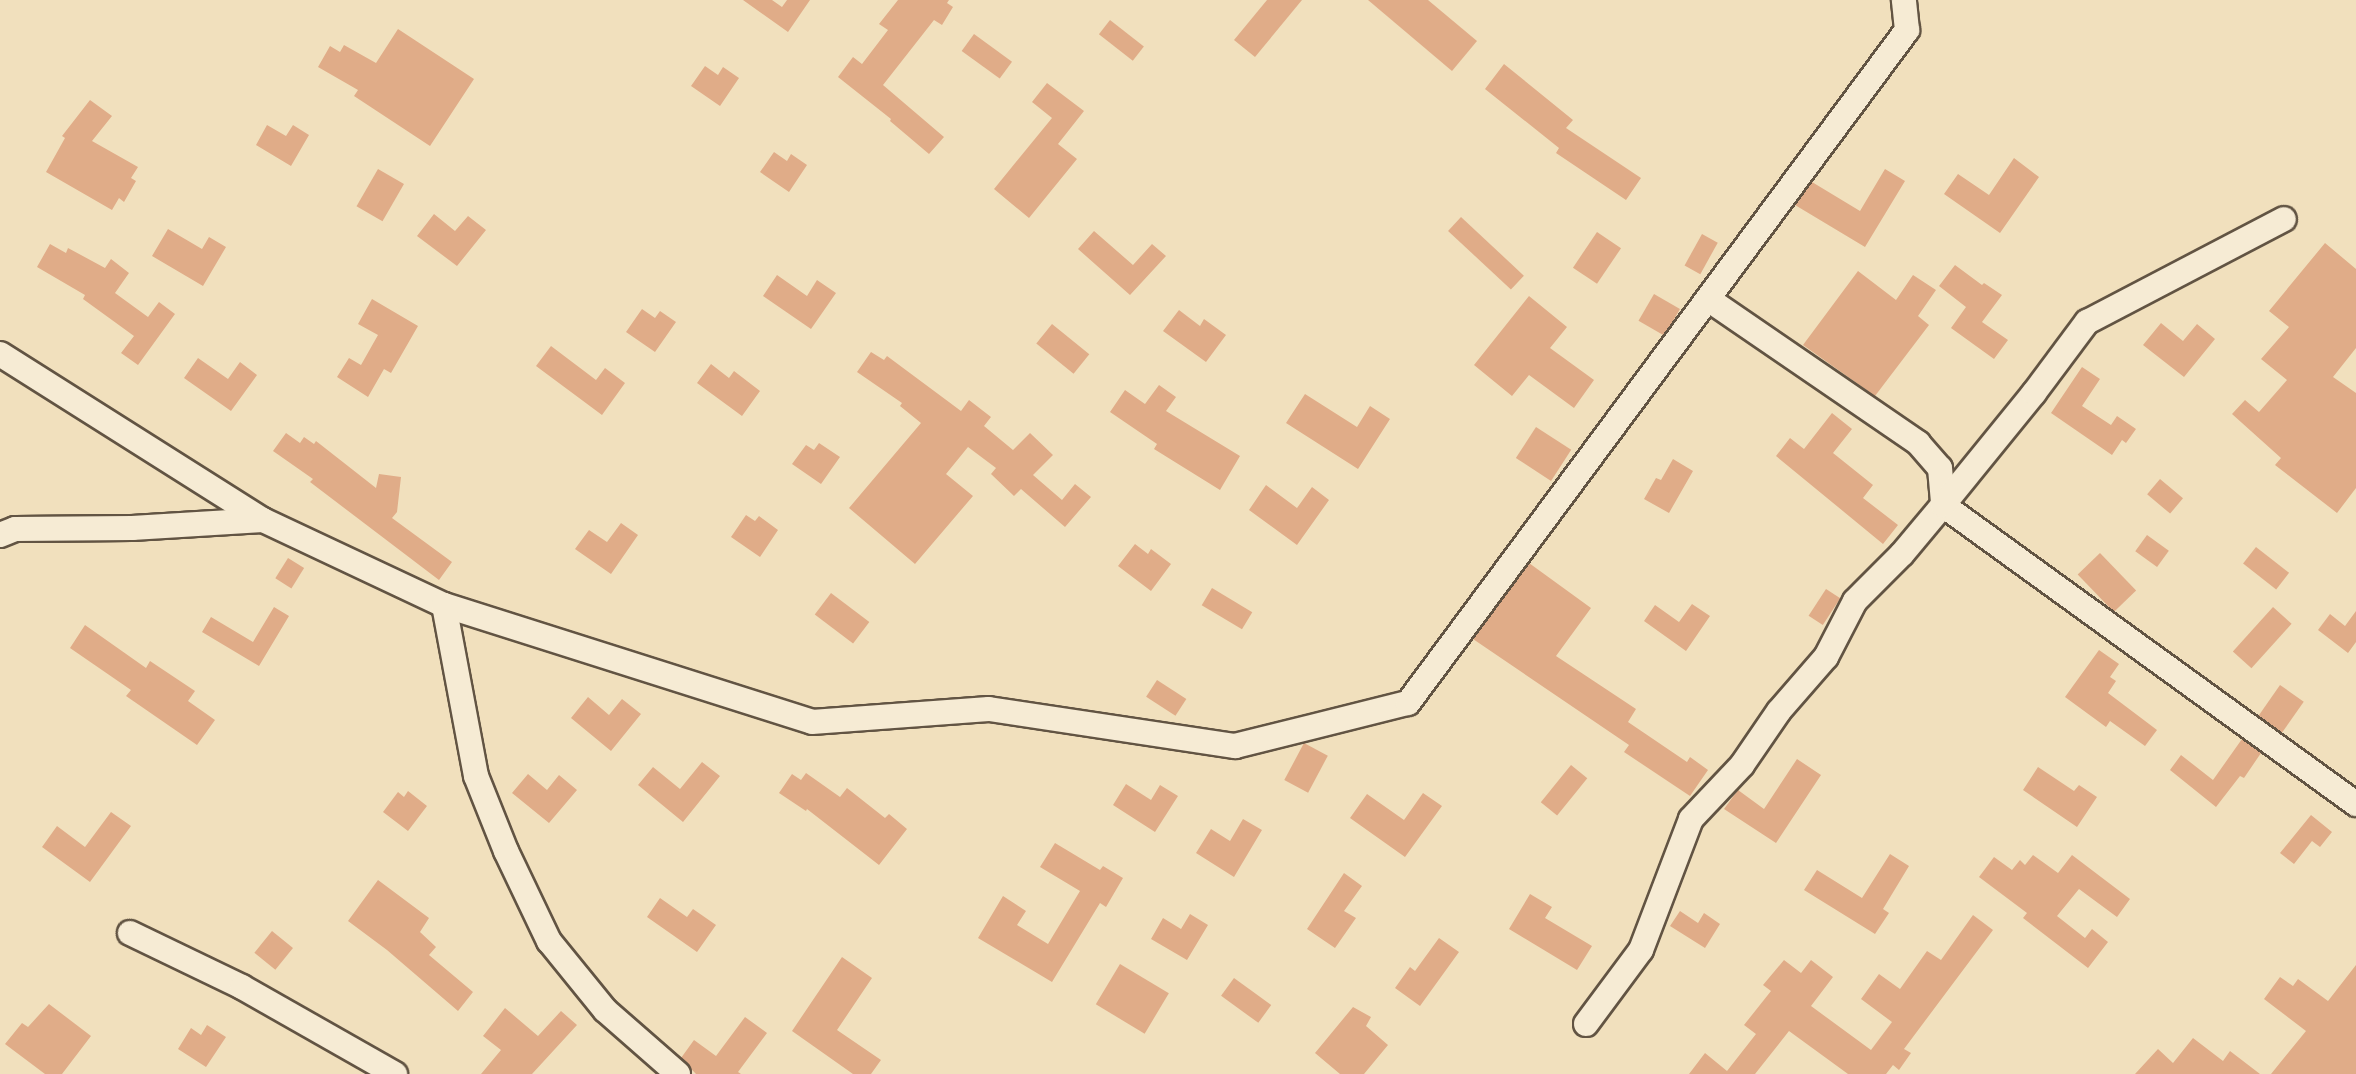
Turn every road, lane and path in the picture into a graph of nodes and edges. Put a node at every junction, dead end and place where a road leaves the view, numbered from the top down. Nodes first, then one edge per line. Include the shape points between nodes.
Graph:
1 (1904, 0) edge
2 (2284, 219) dead end
3 (1708, 299) junction
4 (0, 354) edge
5 (1943, 505) junction
6 (262, 520) junction
7 (0, 536) edge
8 (444, 605) junction
9 (2356, 804) edge
10 (130, 933) dead end
11 (1586, 1024) dead end
12 (395, 1074) edge
13 (678, 1074) edge

1 - 3 street via 1907,30
2 - 5 street via 2087,322
3 - 5 street via 1918,443 1940,468
3 - 8 street via 1408,703 1235,746 989,709 812,722
4 - 6 street
5 - 9 street
5 - 11 street via 1855,601 1826,657 1779,711 1742,765 1691,819 1641,950
6 - 7 street via 132,528 15,529
6 - 8 street
8 - 13 street via 476,776 549,941 605,1010
10 - 12 street via 242,987

